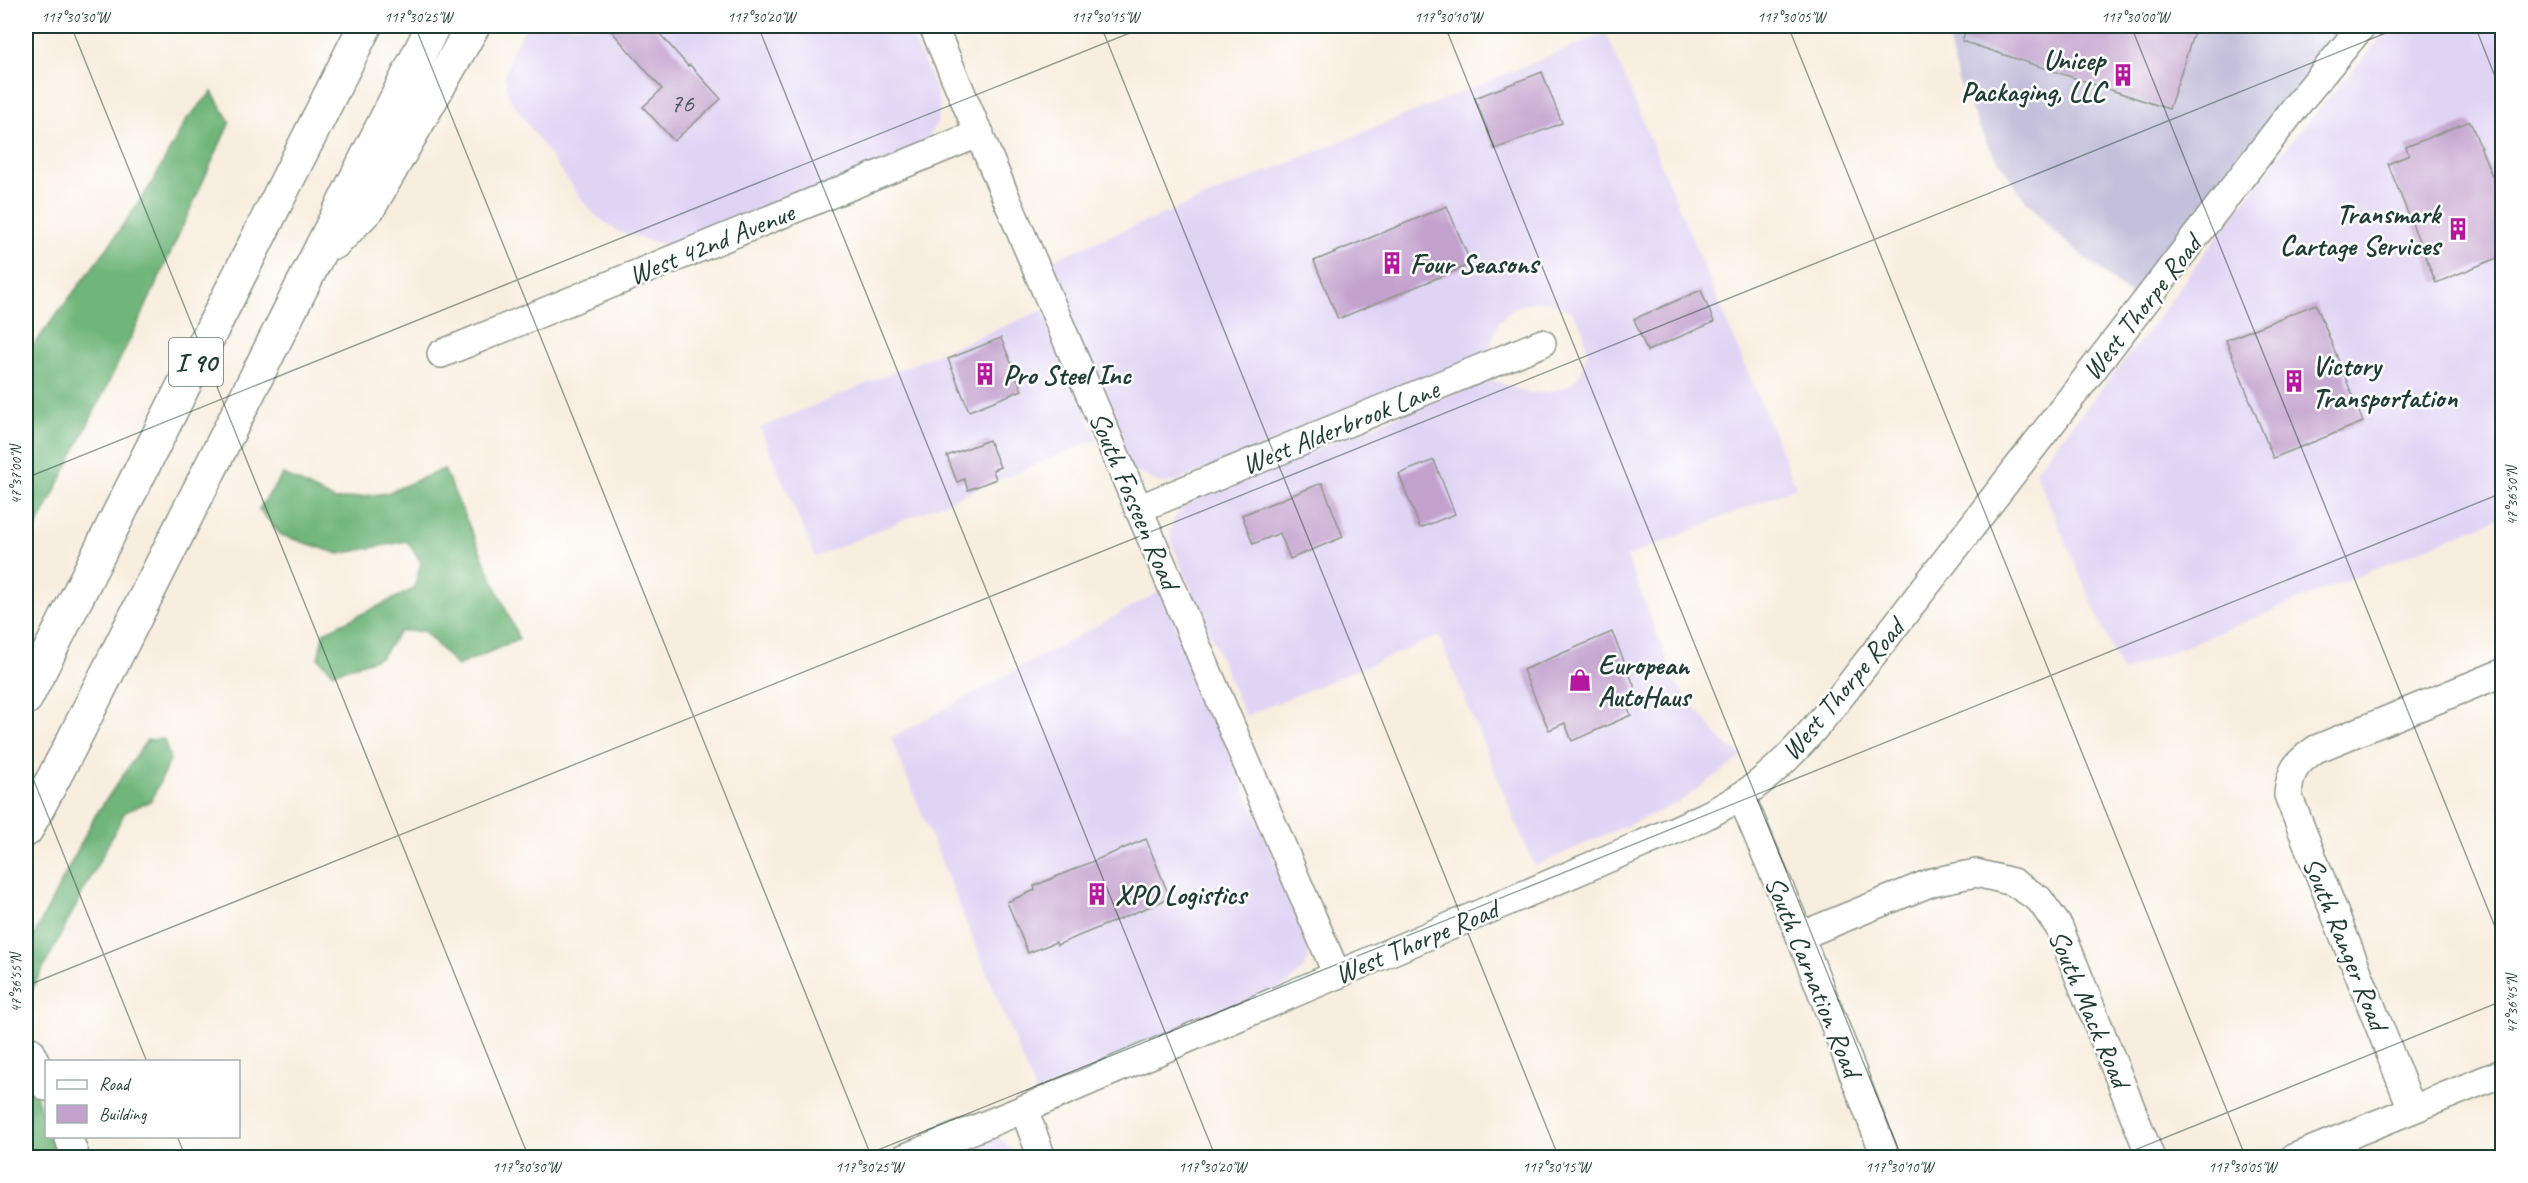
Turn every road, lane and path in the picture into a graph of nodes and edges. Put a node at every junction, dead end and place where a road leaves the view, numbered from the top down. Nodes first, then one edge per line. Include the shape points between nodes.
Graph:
1 (365, 26) edge
2 (433, 26) edge
3 (472, 26) edge
4 (933, 26) edge
5 (2362, 26) edge
6 (980, 133) junction
7 (313, 265) junction
8 (1542, 343) dead end
9 (441, 354) dead end
10 (1138, 509) junction
11 (2502, 673) edge
12 (26, 698) edge
13 (1742, 796) junction
14 (26, 830) edge
15 (1800, 936) junction
16 (1337, 975) junction
17 (31, 1051) dead end
18 (2502, 1073) edge
19 (45, 1085) edge
20 (2412, 1108) junction
21 (1024, 1109) junction
22 (68, 1138) edge
23 (76, 1158) edge
24 (904, 1158) edge
25 (1042, 1158) edge
26 (1886, 1158) edge
27 (2151, 1158) edge
28 (2293, 1158) edge

1 - 12 highway, I 90
2 - 7 highway, I 90
3 - 7 highway via 369,207
4 - 6 street, South Fosseen Road
5 - 13 street, West Thorpe Road via 2300,100 1834,704 1789,756
6 - 9 street, West 42nd Avenue
6 - 10 street, South Fosseen Road
7 - 14 highway, I 90
8 - 10 street, West Alderbrook Lane
10 - 16 street, South Fosseen Road
11 - 20 street, South Ranger Road via 2316,749 2289,776 2288,795
13 - 15 street, South Carnation Road
13 - 16 street, West Thorpe Road via 1693,822
15 - 26 street, South Carnation Road
15 - 27 street, South Mack Road via 1932,882 1977,873 2013,882 2039,899 2059,927
16 - 21 street, West Thorpe Road
17 - 19 street
18 - 20 street
20 - 28 street
21 - 24 street, West Thorpe Road
21 - 25 street
22 - 23 street

